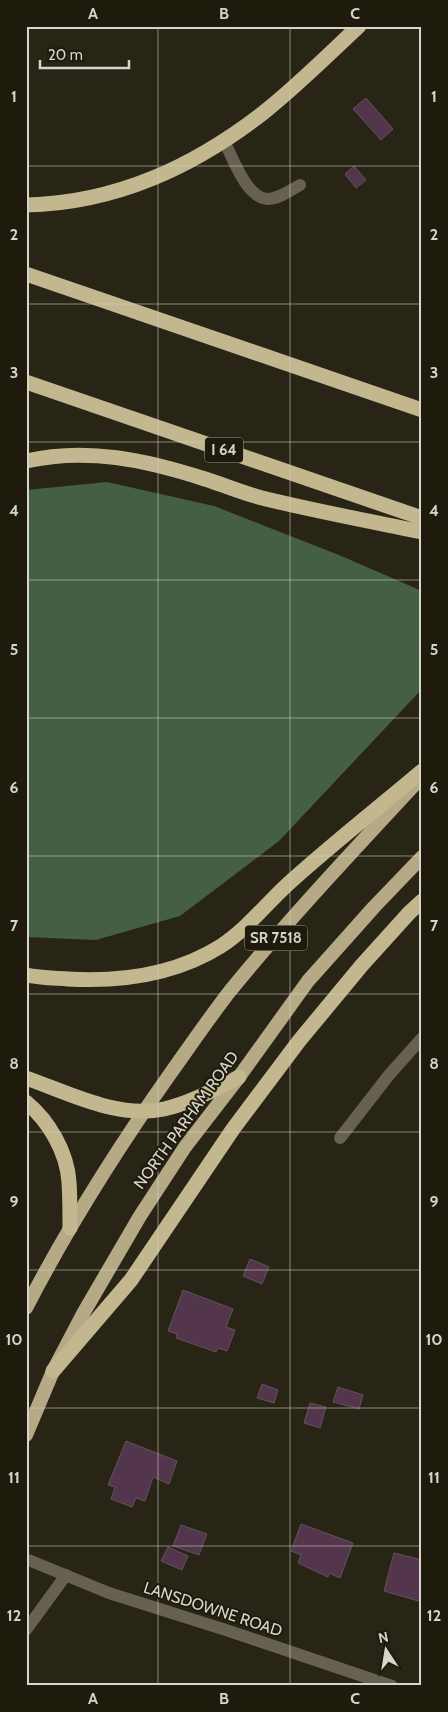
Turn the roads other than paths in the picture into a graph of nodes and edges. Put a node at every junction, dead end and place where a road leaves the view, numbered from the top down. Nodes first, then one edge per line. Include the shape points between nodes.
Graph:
1 (359, 26) edge
2 (224, 141) junction
3 (300, 185) dead end
4 (26, 205) edge
5 (26, 274) edge
6 (26, 382) edge
7 (422, 410) edge
8 (26, 461) edge
9 (422, 518) edge
10 (422, 532) edge
11 (422, 771) edge
12 (422, 777) edge
13 (422, 857) edge
14 (422, 901) edge
15 (26, 975) edge
16 (422, 1038) edge
17 (239, 1077) junction
18 (26, 1078) edge
19 (26, 1102) edge
20 (144, 1111) junction
21 (340, 1138) dead end
22 (70, 1228) junction
23 (26, 1308) edge
24 (54, 1371) junction
25 (26, 1435) edge
26 (26, 1559) edge
27 (66, 1575) junction
28 (26, 1630) edge
29 (392, 1686) edge

1 - 2 highway via 264,112
2 - 3 street via 249,190 259,198 284,195
2 - 4 highway via 176,170 123,190 77,200
5 - 7 highway
6 - 9 highway, I 64
8 - 10 highway via 70,455 140,460 261,498
11 - 15 highway via 287,885 246,927 195,960 166,971 131,978 90,980
12 - 20 highway, SR 7518 via 295,914 230,992
13 - 17 highway, NORTH PARHAM ROAD / SR 7518 via 308,981
14 - 24 highway via 298,1041 131,1280
16 - 21 street
17 - 20 highway via 185,1102
17 - 24 highway, NORTH PARHAM ROAD / SR 7518 via 184,1147 144,1208
18 - 20 highway via 106,1106
19 - 22 highway via 47,1124 65,1160 69,1180
20 - 22 highway, SR 7518
22 - 23 highway, SR 7518
24 - 25 highway, NORTH PARHAM ROAD / SR 7518
26 - 27 street, LANSDOWNE ROAD
27 - 28 street
27 - 29 street, LANSDOWNE ROAD via 109,1593

